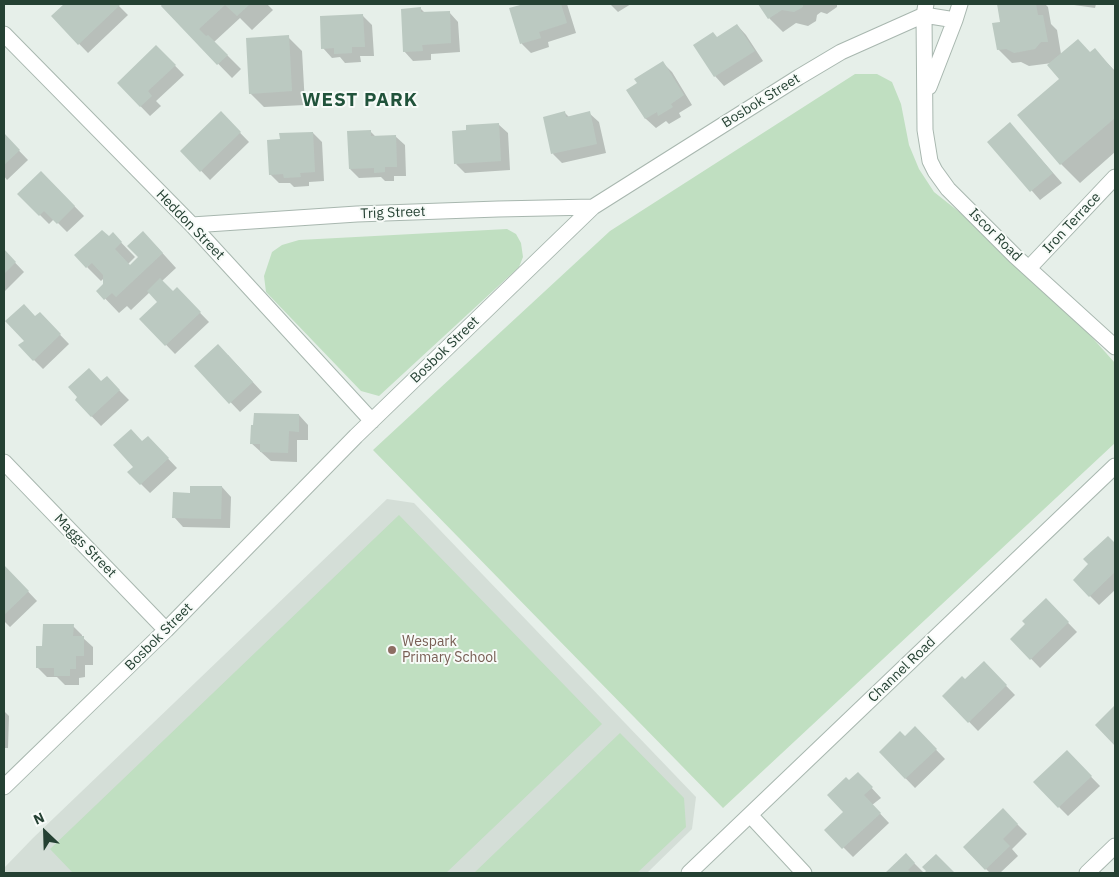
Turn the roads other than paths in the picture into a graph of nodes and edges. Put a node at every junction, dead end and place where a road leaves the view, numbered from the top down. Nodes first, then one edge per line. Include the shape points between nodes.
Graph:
1 (960, 4) edge
2 (925, 9) edge
3 (955, 20) junction
4 (4, 34) edge
5 (925, 96) junction
6 (1115, 177) edge
7 (593, 207) junction
8 (192, 225) junction
9 (1029, 268) junction
10 (1115, 347) edge
11 (372, 421) junction
12 (4, 462) edge
13 (1115, 466) edge
14 (166, 630) junction
15 (4, 787) edge
16 (750, 816) junction
17 (1115, 846) edge
18 (689, 873) edge
19 (804, 873) edge
20 (1087, 873) edge

1 - 3 street, Iscor Road
2 - 3 street
2 - 5 street, Iscor Road
2 - 7 street, Bosbok Street via 826,60
3 - 5 street, Iscor Road
4 - 8 street, Heddon Street
5 - 9 street, Iscor Road via 926,145 935,171 948,189
6 - 9 street, Iron Terrace
7 - 8 street, Trig Street via 357,214
7 - 11 street, Bosbok Street
8 - 11 street, Heddon Street
9 - 10 street, Iscor Road
11 - 14 street, Bosbok Street
12 - 14 street, Maggs Street
13 - 16 street, Channel Road
14 - 15 street, Bosbok Street
16 - 18 street, Channel Road
16 - 19 street
17 - 20 street

